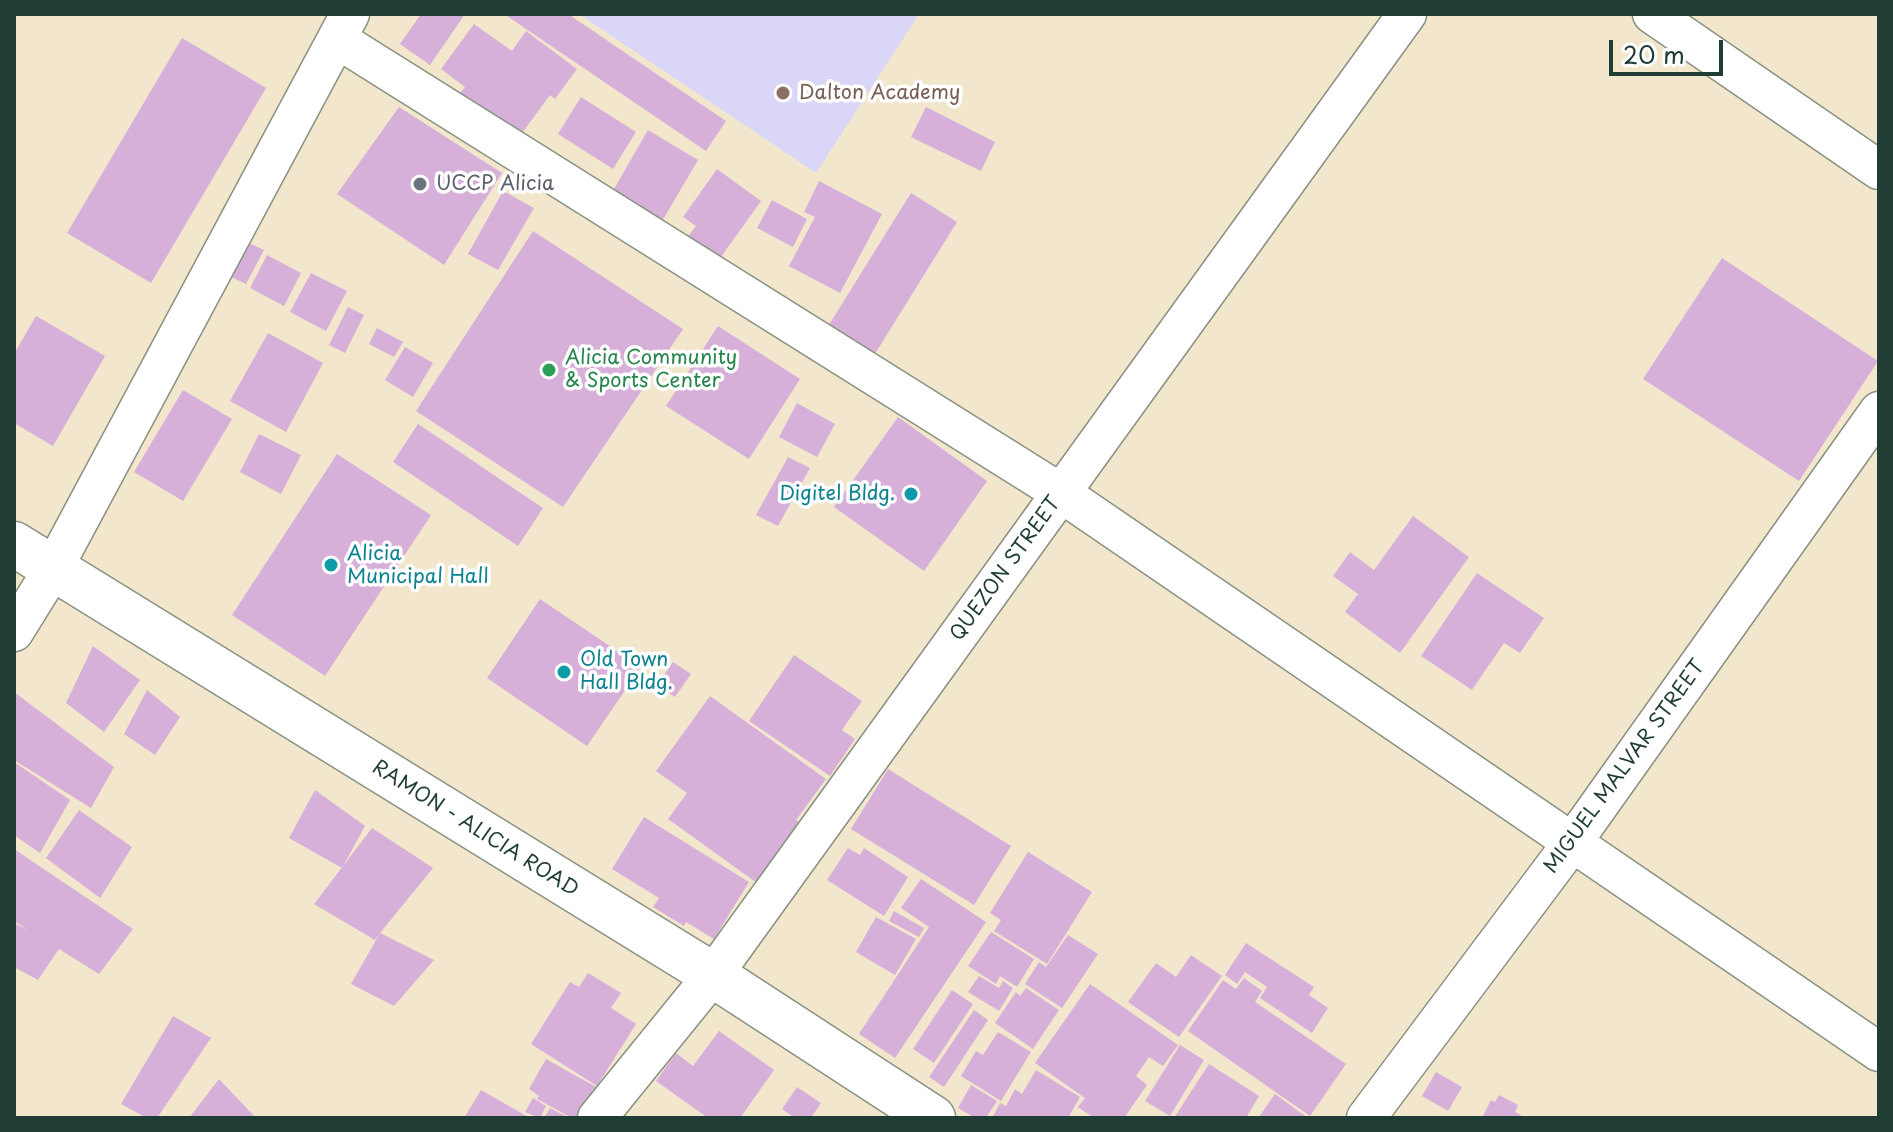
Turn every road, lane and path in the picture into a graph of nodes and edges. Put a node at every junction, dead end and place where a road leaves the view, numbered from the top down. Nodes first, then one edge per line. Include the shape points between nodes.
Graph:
1 (1407, 14) edge
2 (1652, 14) edge
3 (344, 26) edge
4 (1879, 170) edge
5 (1879, 411) edge
6 (1061, 493) junction
7 (14, 544) edge
8 (53, 569) junction
9 (14, 632) edge
10 (1572, 843) junction
11 (713, 975) junction
12 (1879, 1052) edge
13 (597, 1118) edge
14 (933, 1118) edge
15 (1366, 1118) edge

1 - 6 street, QUEZON STREET
2 - 4 street
3 - 6 street
3 - 8 street
5 - 10 street, MIGUEL MALVAR STREET
6 - 10 street
6 - 11 street, QUEZON STREET
7 - 8 main road, RAMON - ALICIA ROAD
8 - 9 street
8 - 11 main road, RAMON - ALICIA ROAD
10 - 12 street
10 - 15 street, MIGUEL MALVAR STREET
11 - 13 street, QUEZON STREET
11 - 14 main road, RAMON - ALICIA ROAD

